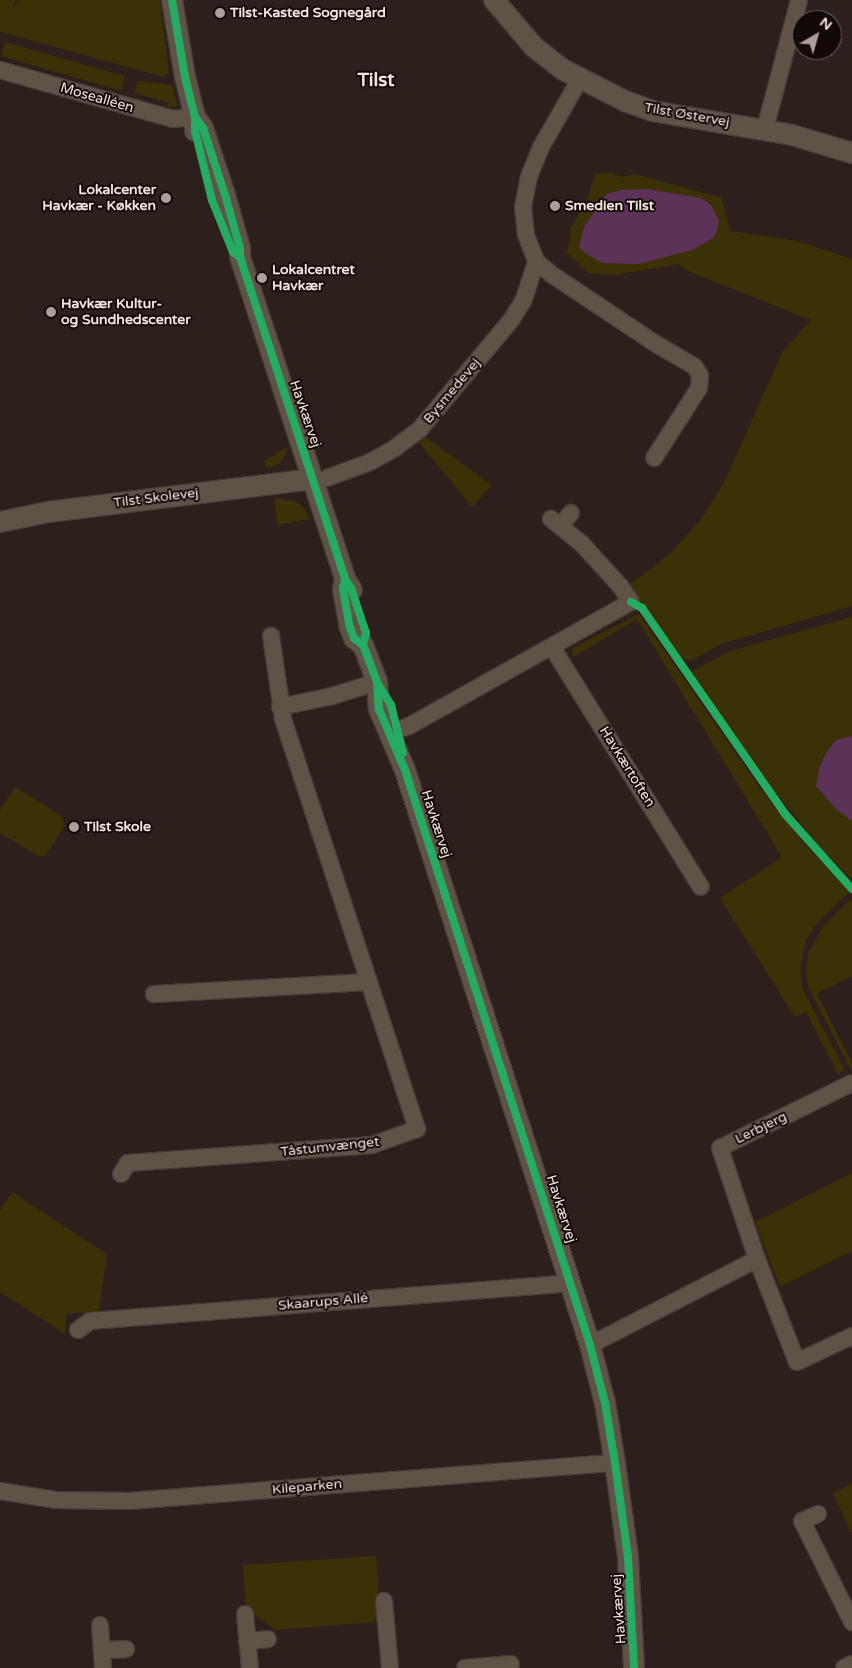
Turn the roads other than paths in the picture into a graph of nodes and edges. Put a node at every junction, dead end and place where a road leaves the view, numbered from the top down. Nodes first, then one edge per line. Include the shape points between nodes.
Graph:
1 (172, 0) edge
2 (494, 0) edge
3 (799, 0) edge
4 (0, 70) edge
5 (580, 78) junction
6 (195, 117) junction
7 (765, 128) junction
8 (852, 153) edge
9 (536, 261) junction
10 (654, 458) dead end
11 (320, 479) junction
12 (571, 512) dead end
13 (0, 522) edge
14 (271, 636) dead end
15 (552, 647) junction
16 (377, 682) junction
17 (280, 707) junction
18 (393, 731) junction
19 (701, 887) dead end
20 (369, 982) junction
21 (154, 994) dead end
22 (852, 1083) edge
23 (121, 1174) dead end
24 (757, 1259) junction
25 (571, 1283) junction
26 (78, 1330) dead end
27 (852, 1336) edge
28 (590, 1345) junction
29 (615, 1462) junction
30 (0, 1491) edge
31 (818, 1514) dead end
32 (384, 1601) dead end
33 (245, 1614) dead end
34 (852, 1622) edge
35 (100, 1625) dead end
36 (268, 1639) dead end
37 (247, 1641) junction
38 (126, 1649) dead end
39 (102, 1650) junction
40 (511, 1664) dead end
41 (852, 1664) edge
42 (103, 1668) edge
43 (250, 1668) edge
44 (390, 1668) edge
45 (465, 1668) edge
46 (634, 1668) edge
47 (844, 1668) edge

1 - 6 street, Havkærvej
2 - 5 street, Tilst Østervej via 534,47 562,69
3 - 7 street
4 - 6 street, Mosealléen via 173,119
5 - 7 street, Tilst Østervej via 652,111
5 - 9 street via 541,147 529,176 523,207 526,234
6 - 11 street, Havkærvej via 202,128 225,195 240,257
7 - 8 street, Tilst Østervej
9 - 10 street via 656,344 694,366 700,375 699,388
9 - 11 street, Bysmedevej via 524,299 512,319 420,429 370,462
11 - 13 street, Tilst Skolevej via 63,510
11 - 16 street, Havkærvej via 345,579 366,633 363,645
12 - 15 street via 555,522 582,544 631,602
14 - 17 street, Tåstumvænget
15 - 18 street
15 - 19 street, Havkærtoften
16 - 17 street
16 - 18 street, Havkærvej via 391,704
17 - 20 street, Tåstumvænget
18 - 25 street, Havkærvej
20 - 21 street
20 - 23 street, Tåstumvænget via 417,1130 386,1141 353,1147 128,1163
22 - 24 street, Lerbjerg via 720,1148
24 - 27 street, Lerbjerg via 797,1362
24 - 28 street
25 - 26 street, Skaarups Allé via 90,1321
25 - 28 street, Havkærvej
28 - 29 street, Havkærvej via 605,1403
29 - 30 street, Kileparken via 130,1501 57,1500
29 - 46 street, Havkærvej via 628,1557
31 - 34 street via 802,1522
32 - 44 street
33 - 37 street
35 - 39 street
36 - 37 street
37 - 43 street
38 - 39 street
39 - 42 street
40 - 45 street
41 - 47 street

